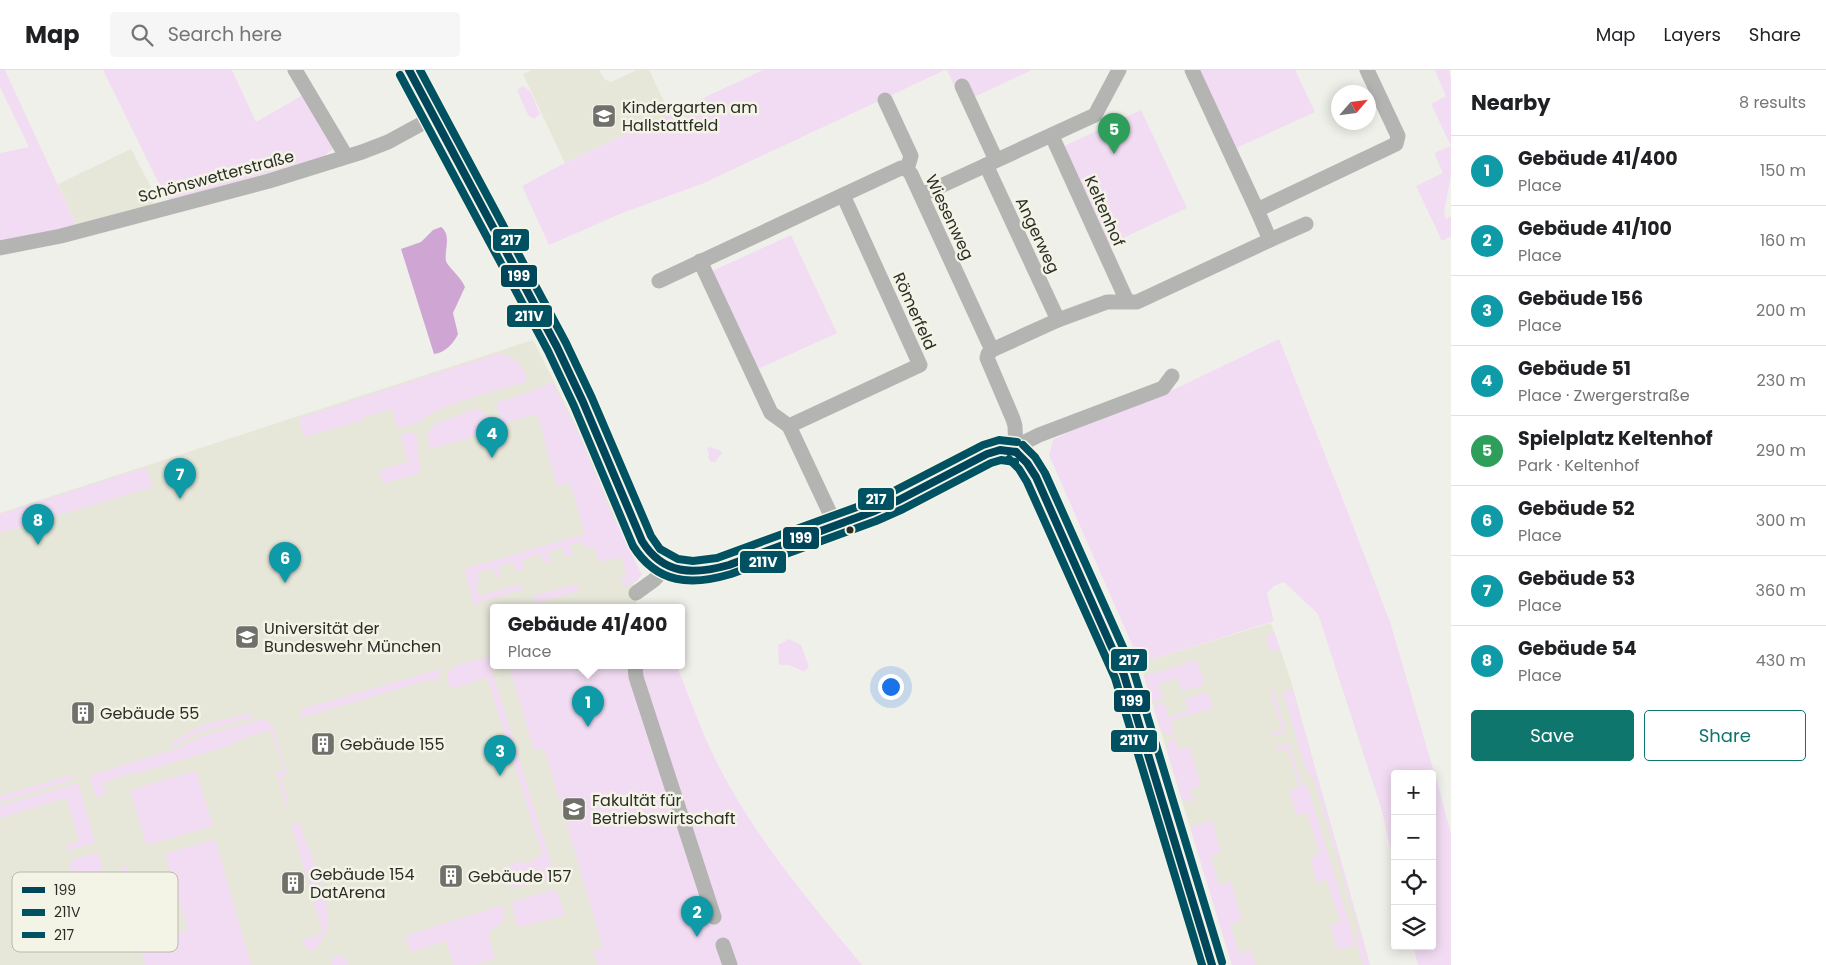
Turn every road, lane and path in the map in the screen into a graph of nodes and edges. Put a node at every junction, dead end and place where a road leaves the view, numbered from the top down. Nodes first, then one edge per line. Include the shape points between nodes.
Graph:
1 (295, 70) edge
2 (409, 70) edge
3 (1119, 70) edge
4 (1192, 70) edge
5 (1367, 70) edge
6 (962, 86) dead end
7 (885, 100) dead end
8 (434, 117) junction
9 (1052, 136) junction
10 (346, 156) junction
11 (992, 163) junction
12 (907, 169) junction
13 (843, 195) junction
14 (921, 196) junction
15 (1257, 210) junction
16 (1306, 224) dead end
17 (1270, 240) junction
18 (0, 248) edge
19 (700, 261) junction
20 (659, 281) dead end
21 (1127, 301) junction
22 (1058, 320) junction
23 (990, 354) junction
24 (1172, 376) dead end
25 (789, 426) junction
26 (1016, 452) junction
27 (836, 526) junction
28 (666, 567) junction
29 (636, 593) dead end
30 (635, 669) edge
31 (714, 917) dead end
32 (723, 945) dead end
33 (730, 965) edge
34 (1212, 965) edge

1 - 10 street
2 - 8 street
3 - 9 street via 1095,115
4 - 15 street
5 - 15 street via 1398,136 1396,144
6 - 11 street, Angerweg
7 - 12 street, Wiesenweg via 911,156
8 - 10 street, Schönswetterstraße via 388,142
8 - 28 street via 557,347 647,550
9 - 11 street
9 - 21 street, Keltenhof
10 - 18 street, Schönswetterstraße via 269,181 61,236
11 - 14 street
11 - 22 street, Angerweg
12 - 13 street via 901,168
12 - 14 street, Wiesenweg
13 - 19 street
13 - 25 street, Römerfeld via 920,365
14 - 23 street, Wiesenweg
15 - 17 street
16 - 17 street
17 - 21 street via 1137,302
19 - 20 street
19 - 25 street via 771,413
21 - 22 street via 1107,302
22 - 23 street
23 - 26 street, Wiesenweg via 1015,426
24 - 26 street via 1163,388 1039,435 1025,442
25 - 27 street
26 - 27 street via 1000,450 987,454 888,505
26 - 34 street via 1036,477 1124,675
27 - 28 street via 727,565 702,571
28 - 29 street
30 - 31 street
32 - 33 street

